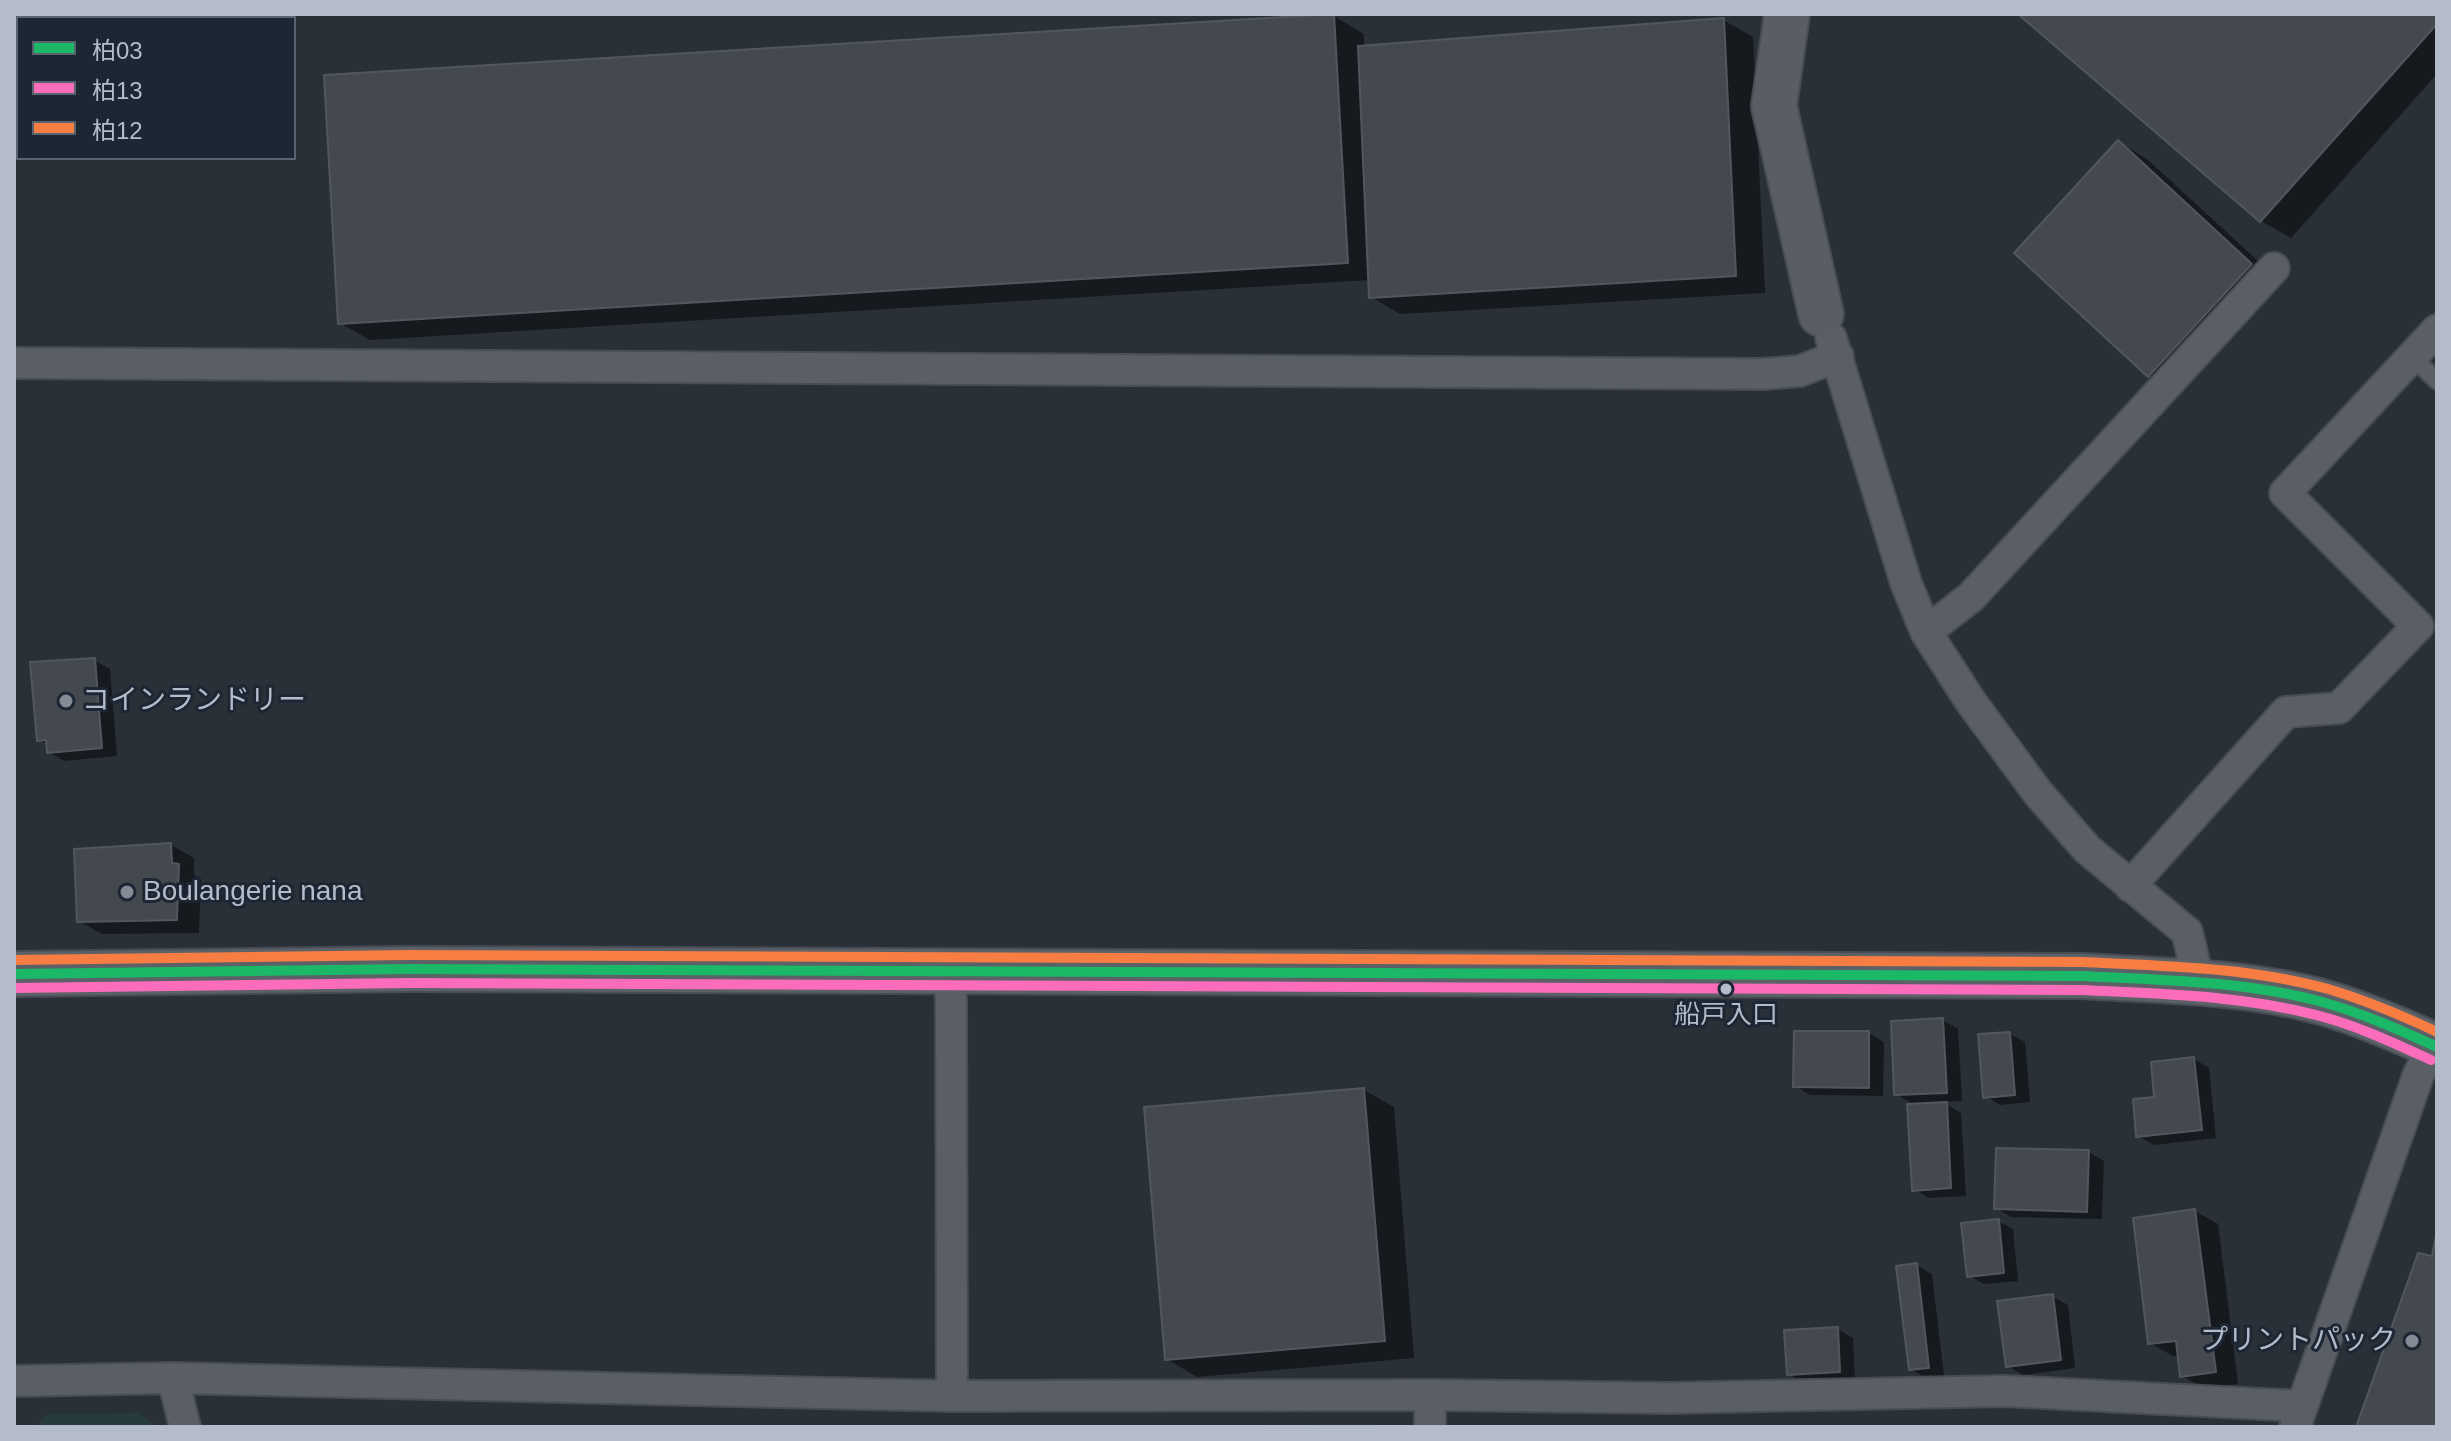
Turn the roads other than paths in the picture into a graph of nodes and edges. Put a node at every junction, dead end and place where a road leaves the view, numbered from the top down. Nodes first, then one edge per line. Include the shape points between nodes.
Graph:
1 (1787, 14) edge
2 (2274, 268) dead end
3 (1821, 314) joint
4 (2437, 330) edge
5 (1838, 356) junction
6 (2412, 357) junction
7 (14, 363) edge
8 (2437, 381) edge
9 (1926, 632) junction
10 (2130, 886) junction
11 (948, 972) junction
12 (14, 974) edge
13 (2199, 983) junction
14 (2436, 1045) edge
15 (173, 1378) junction
16 (14, 1381) edge
17 (1430, 1395) junction
18 (952, 1396) junction
19 (2299, 1416) edge
20 (185, 1427) edge
21 (1430, 1427) edge

1 - 3 street via 1774,106
2 - 9 street via 1971,597
3 - 5 street
4 - 6 street
5 - 7 street via 1800,371 1763,374
5 - 9 street via 1906,583
6 - 8 lane
6 - 10 street via 2285,493 2418,626 2339,708 2286,712
9 - 10 street via 2038,793 2087,849
10 - 13 street via 2187,932
11 - 12 main road via 409,969
11 - 13 main road via 2082,976
11 - 18 street
13 - 14 main road via 2322,1002
14 - 19 street via 2419,1073
15 - 16 street
15 - 18 street
15 - 20 street
17 - 18 street
17 - 19 street via 1670,1398 2004,1391
17 - 21 street

